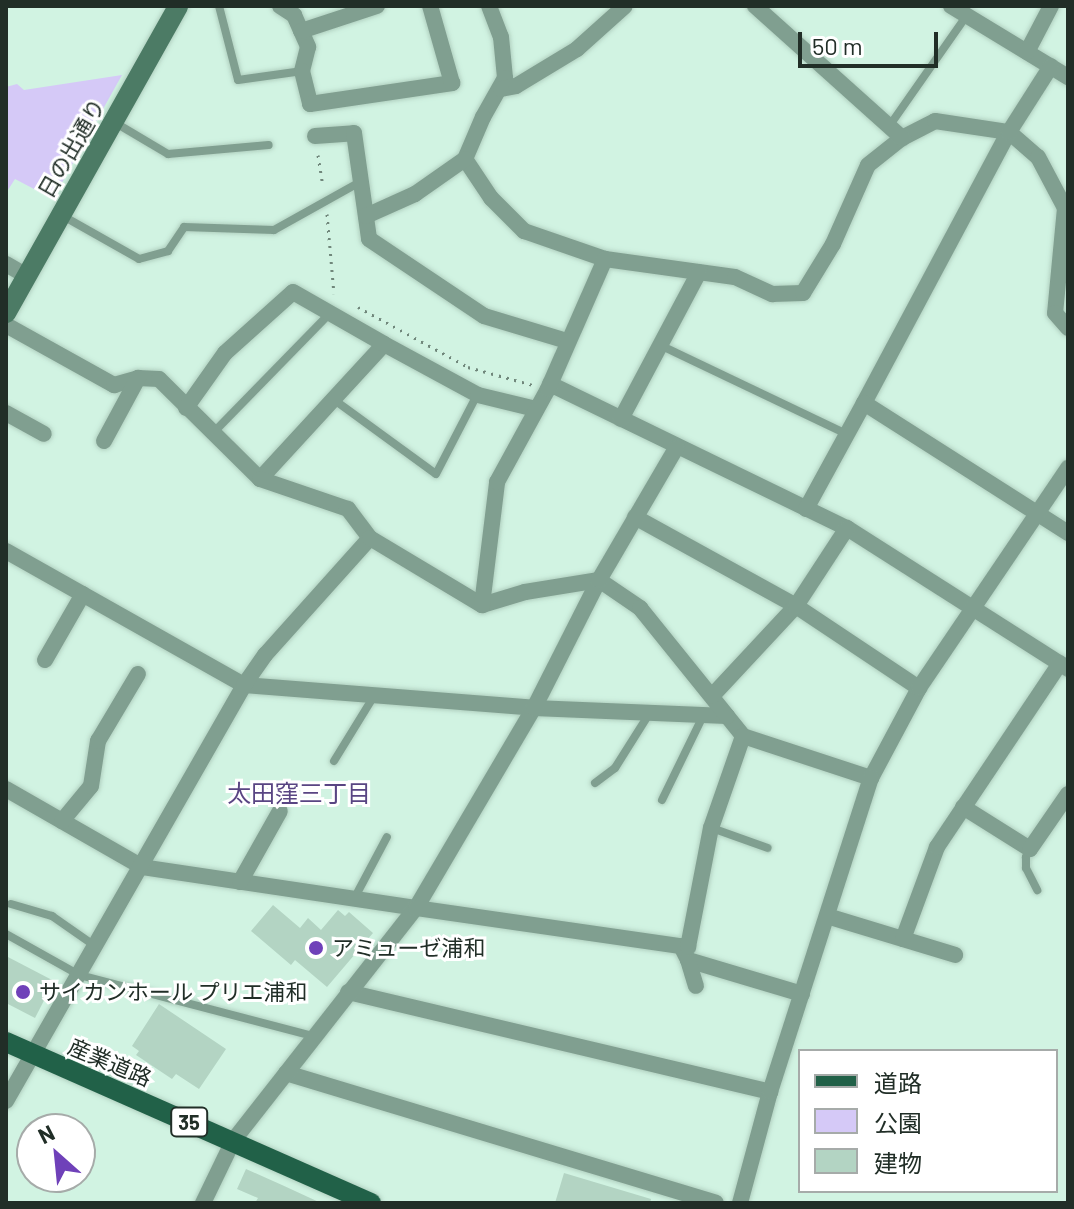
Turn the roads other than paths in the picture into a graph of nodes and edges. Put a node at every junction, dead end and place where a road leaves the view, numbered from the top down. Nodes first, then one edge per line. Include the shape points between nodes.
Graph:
1 (181, 6) edge
2 (219, 6) edge
3 (280, 6) edge
4 (377, 6) edge
5 (430, 6) edge
6 (489, 6) edge
7 (625, 6) edge
8 (755, 6) edge
9 (951, 6) edge
10 (1051, 6) edge
11 (967, 15) junction
12 (301, 31) junction
13 (1027, 52) junction
14 (1051, 66) junction
15 (302, 71) junction
16 (1068, 77) edge
17 (501, 89) junction
18 (114, 122) junction
19 (890, 125) junction
20 (1009, 132) junction
21 (315, 136) road end
22 (902, 138) junction
23 (269, 145) dead end
24 (465, 159) junction
25 (361, 181) junction
26 (61, 215) junction
27 (366, 216) junction
28 (605, 259) junction
29 (6, 264) edge
30 (699, 272) junction
31 (27, 276) junction
32 (6, 313) edge
33 (330, 313) junction
34 (6, 325) edge
35 (1068, 328) edge
36 (567, 341) junction
37 (384, 344) junction
38 (660, 345) junction
39 (138, 378) junction
40 (549, 387) junction
41 (478, 395) junction
42 (333, 399) junction
43 (864, 403) junction
44 (186, 408) junction
45 (536, 409) junction
46 (6, 413) edge
47 (621, 419) junction
48 (44, 434) dead end
49 (213, 434) junction
50 (847, 434) junction
51 (104, 441) dead end
52 (676, 448) junction
53 (1068, 468) edge
54 (260, 479) junction
55 (806, 509) junction
56 (1038, 513) junction
57 (635, 517) junction
58 (847, 528) junction
59 (1068, 533) edge
60 (370, 538) junction
61 (6, 551) edge
62 (599, 580) junction
63 (83, 594) junction
64 (482, 605) junction
65 (973, 605) junction
66 (796, 606) junction
67 (45, 660) dead end
68 (1064, 666) edge
69 (138, 674) dead end
70 (244, 685) junction
71 (919, 688) junction
72 (374, 695) junction
73 (712, 696) junction
74 (534, 708) junction
75 (649, 713) junction
76 (703, 715) junction
77 (727, 716) junction
78 (743, 736) junction
79 (334, 761) dead end
80 (871, 778) junction
81 (595, 783) dead end
82 (6, 789) edge
83 (1068, 794) edge
84 (662, 800) dead end
85 (963, 807) junction
86 (280, 811) dead end
87 (62, 821) junction
88 (711, 828) junction
89 (387, 837) dead end
90 (768, 848) dead end
91 (1030, 849) junction
92 (142, 867) junction
93 (240, 882) junction
94 (1037, 890) dead end
95 (354, 899) junction
96 (11, 904) dead end
97 (416, 908) junction
98 (827, 916) junction
99 (6, 934) edge
100 (903, 939) junction
101 (95, 947) junction
102 (684, 953) junction
103 (955, 955) dead end
104 (79, 975) junction
105 (696, 986) dead end
106 (348, 992) junction
107 (802, 994) junction
108 (314, 1036) junction
109 (6, 1042) edge
110 (32, 1055) junction
111 (286, 1073) junction
112 (770, 1092) junction
113 (6, 1101) edge
114 (233, 1141) junction
115 (203, 1203) edge
116 (371, 1203) edge
117 (716, 1203) edge
118 (740, 1203) edge

1 - 18 street, 日の出通り
2 - 15 lane via 238,80
3 - 12 street via 294,15
4 - 12 street
5 - 15 street via 452,83 310,104
6 - 17 street via 501,37
7 - 17 street via 577,49 516,86
8 - 19 street
9 - 11 street
10 - 13 street
11 - 13 street
11 - 19 lane
12 - 15 street via 308,47
13 - 14 street
14 - 16 street
14 - 20 street
17 - 24 street
18 - 23 lane via 168,154
18 - 26 street, 日の出通り
19 - 22 street
20 - 22 street via 935,121
20 - 35 street via 1038,157 1065,208 1055,313
20 - 43 street
21 - 25 street via 354,133
22 - 30 street via 868,165 833,244 803,293 772,294 735,277
24 - 27 street via 415,194
24 - 28 street via 491,198 524,231
25 - 26 lane via 274,230 184,227 168,251 139,259
25 - 27 street
26 - 31 street, 日の出通り
27 - 36 street via 369,239 484,316
28 - 30 street
28 - 36 street
29 - 31 street
30 - 38 street
31 - 32 street, 日の出通り
33 - 37 street
33 - 44 street via 293,292 225,353
33 - 49 lane
34 - 39 street via 114,385
36 - 40 street
37 - 41 street
37 - 42 street
38 - 47 street
38 - 50 lane
39 - 44 street via 159,379
39 - 51 street
40 - 45 street
40 - 47 street
41 - 42 lane via 436,474
41 - 45 street
42 - 54 street
43 - 50 street
43 - 56 street
44 - 49 street
45 - 64 street via 497,482
46 - 48 street
47 - 52 street
49 - 54 street
50 - 55 street
52 - 55 street
52 - 57 street
53 - 56 street
54 - 60 street via 348,509
55 - 58 street
56 - 59 street
56 - 65 street
57 - 62 street
57 - 66 street
58 - 65 street
58 - 66 street
60 - 64 street
60 - 70 street
61 - 63 street
62 - 64 street
62 - 73 street via 640,608
62 - 74 street
63 - 67 street
63 - 70 street
65 - 68 street
65 - 71 street
66 - 71 street
66 - 73 street
68 - 85 street
69 - 87 street via 98,741 91,786
70 - 72 street
70 - 92 street
71 - 80 street
72 - 74 street
72 - 79 lane
73 - 77 street
74 - 75 street
74 - 97 street
75 - 76 street
75 - 81 lane via 615,768
76 - 77 street
76 - 84 lane
77 - 78 street
78 - 80 street
78 - 88 street
80 - 98 street
82 - 87 street
83 - 91 street
85 - 91 street
85 - 100 street via 937,847
86 - 93 street
87 - 92 street
88 - 90 lane
88 - 102 street
89 - 95 lane
91 - 94 lane via 1026,868
92 - 93 street
92 - 101 street
93 - 95 street
95 - 97 street
96 - 101 lane via 52,916
97 - 102 street
97 - 106 street
98 - 100 street
98 - 107 street
99 - 104 lane
100 - 103 street
101 - 104 street
102 - 105 street
102 - 107 street
104 - 108 lane
104 - 110 street
106 - 108 street
106 - 112 street
107 - 112 street
108 - 111 street
109 - 110 main road, 産業道路 / 35
110 - 113 street
110 - 114 main road, 産業道路 / 35
111 - 114 street
111 - 117 street
112 - 118 street
114 - 115 street
114 - 116 main road, 産業道路 / 35

